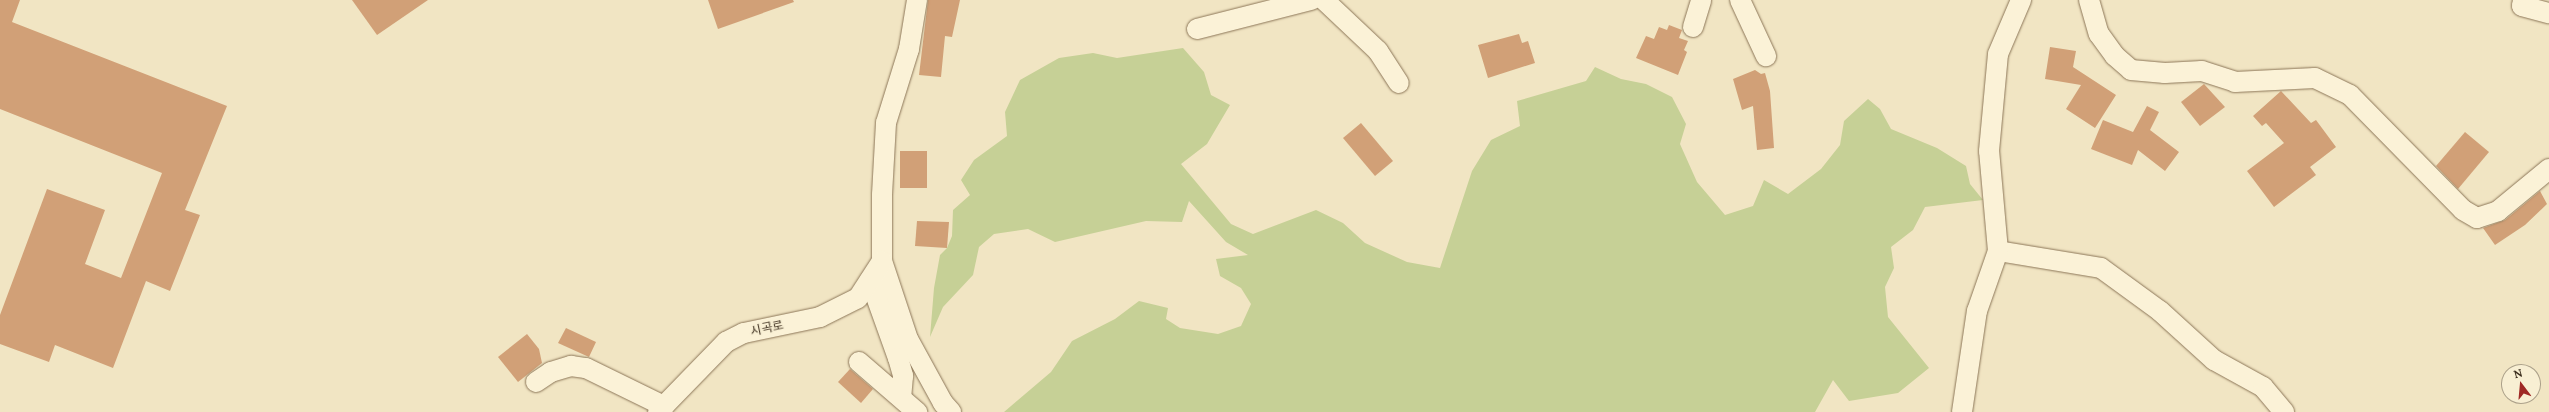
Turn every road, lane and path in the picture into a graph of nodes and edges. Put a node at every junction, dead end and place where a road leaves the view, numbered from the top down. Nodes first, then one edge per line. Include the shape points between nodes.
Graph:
1 (917, 0) edge
2 (1311, 0) edge
3 (1324, 0) edge
4 (1701, 0) edge
5 (1740, 0) edge
6 (2021, 0) edge
7 (2089, 0) edge
8 (2523, 0) edge
9 (2549, 13) edge
10 (1693, 27) dead end
11 (1197, 29) dead end
12 (1766, 56) dead end
13 (1399, 83) dead end
14 (2549, 169) edge
15 (1998, 251) junction
16 (882, 261) junction
17 (870, 280) junction
18 (859, 362) dead end
19 (536, 382) dead end
20 (900, 398) junction
21 (661, 409) edge
22 (917, 412) edge
23 (951, 412) edge
24 (1962, 412) edge
25 (2284, 412) edge

1 - 16 street via 909,49 886,123
2 - 11 street
3 - 13 street via 1378,51
4 - 10 street
5 - 12 street
6 - 15 street via 1998,54 1990,151
7 - 14 street via 2099,34 2115,56 2131,70 2165,73 2202,71 2235,82 2315,78 2350,95 2463,210 2477,218 2498,211
8 - 9 street via 2522,6
15 - 24 street via 1978,312
15 - 25 street via 2101,268 2160,311 2214,360 2263,387
16 - 17 street, 시곡로
16 - 23 street via 908,339 943,403
17 - 20 street via 901,370 903,388
17 - 21 street, 시곡로 via 858,298 820,318 744,333 726,342
18 - 20 street
19 - 21 street via 550,372 571,366 586,368
20 - 22 street

